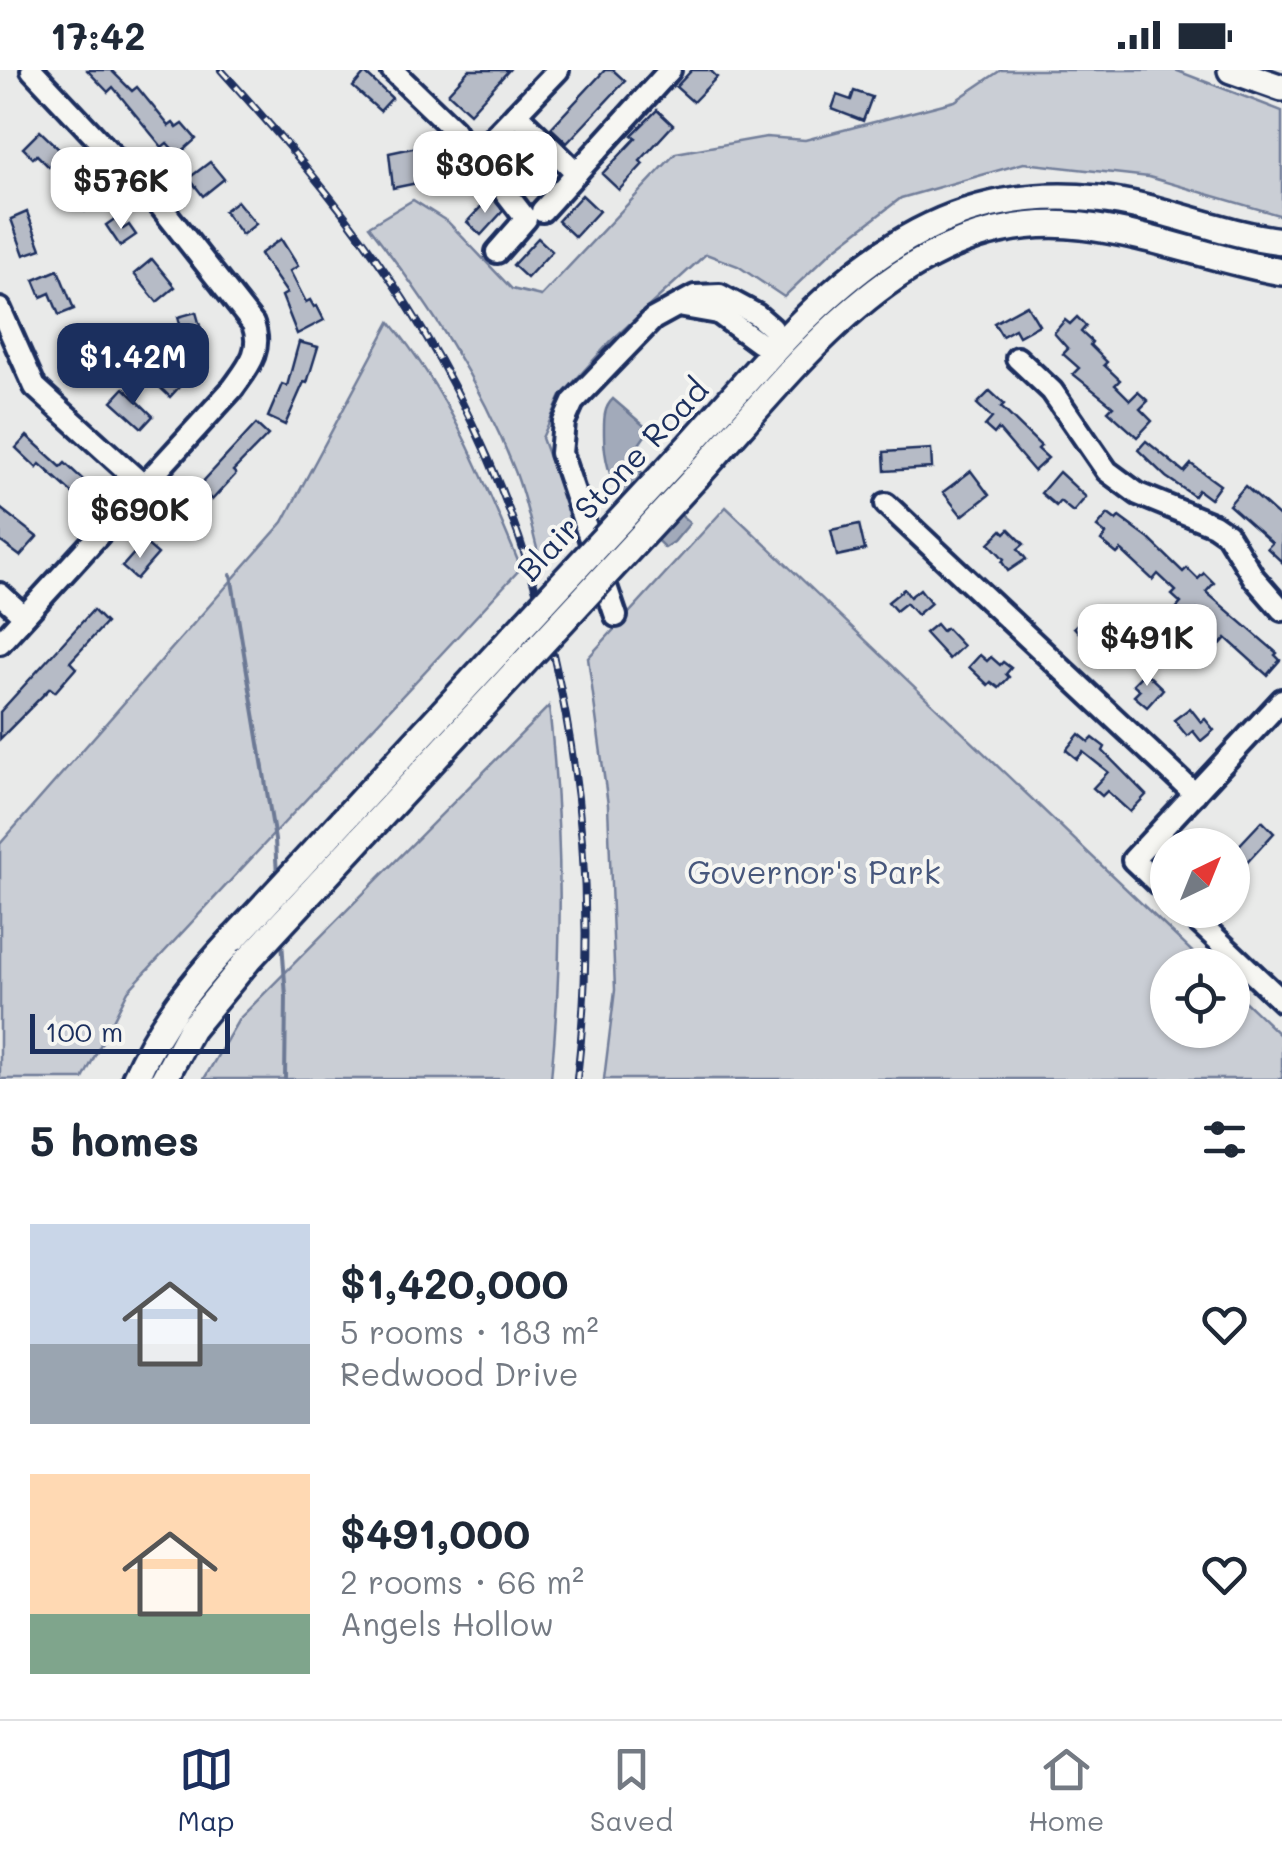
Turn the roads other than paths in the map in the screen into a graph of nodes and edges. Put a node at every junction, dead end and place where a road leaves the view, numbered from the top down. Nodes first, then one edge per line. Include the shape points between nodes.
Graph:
1 (32, 70) edge
2 (392, 70) edge
3 (558, 70) edge
4 (640, 70) edge
5 (1231, 70) edge
6 (663, 78) edge
7 (1282, 88) edge
8 (516, 114) junction
9 (470, 151) junction
10 (576, 173) junction
11 (1078, 197) junction
12 (542, 211) dead end
13 (1078, 226) junction
14 (1282, 241) edge
15 (497, 252) dead end
16 (1282, 272) edge
17 (0, 309) edge
18 (787, 358) junction
19 (1017, 358) dead end
20 (144, 486) junction
21 (886, 504) dead end
22 (0, 594) edge
23 (1282, 610) edge
24 (24, 616) junction
25 (616, 616) dead end
26 (0, 643) edge
27 (1282, 700) edge
28 (1195, 794) junction
29 (1163, 828) edge
30 (1150, 842) edge
31 (1150, 876) edge
32 (1205, 928) edge
33 (241, 949) junction
34 (1282, 1001) edge
35 (134, 1079) edge
36 (164, 1079) edge

1 - 20 street via 162,208 254,324 253,361
2 - 9 street
3 - 8 street
4 - 6 street
5 - 7 main road
6 - 10 street
8 - 9 street
8 - 10 street
9 - 15 street via 526,219
10 - 12 street
11 - 13 main road
11 - 14 main road, Blair Stone Road
11 - 18 main road, Blair Stone Road via 1035,197 969,210 902,238 830,294
13 - 16 main road, Blair Stone Road
13 - 18 main road, Blair Stone Road via 988,233 922,258
17 - 20 street via 35,387
18 - 25 street via 718,313 676,305 653,319 572,402 561,453
18 - 33 main road, Blair Stone Road, bridge via 678,458
18 - 33 main road, Blair Stone Road, bridge via 697,476
19 - 23 street via 1052,391 1107,470 1138,494 1227,534
20 - 24 street
21 - 28 street
22 - 24 street
24 - 26 street
27 - 28 street
28 - 29 street
30 - 31 street via 1133,860
32 - 34 street
33 - 35 main road, Blair Stone Road via 194,981 166,1017
33 - 36 main road, Blair Stone Road

